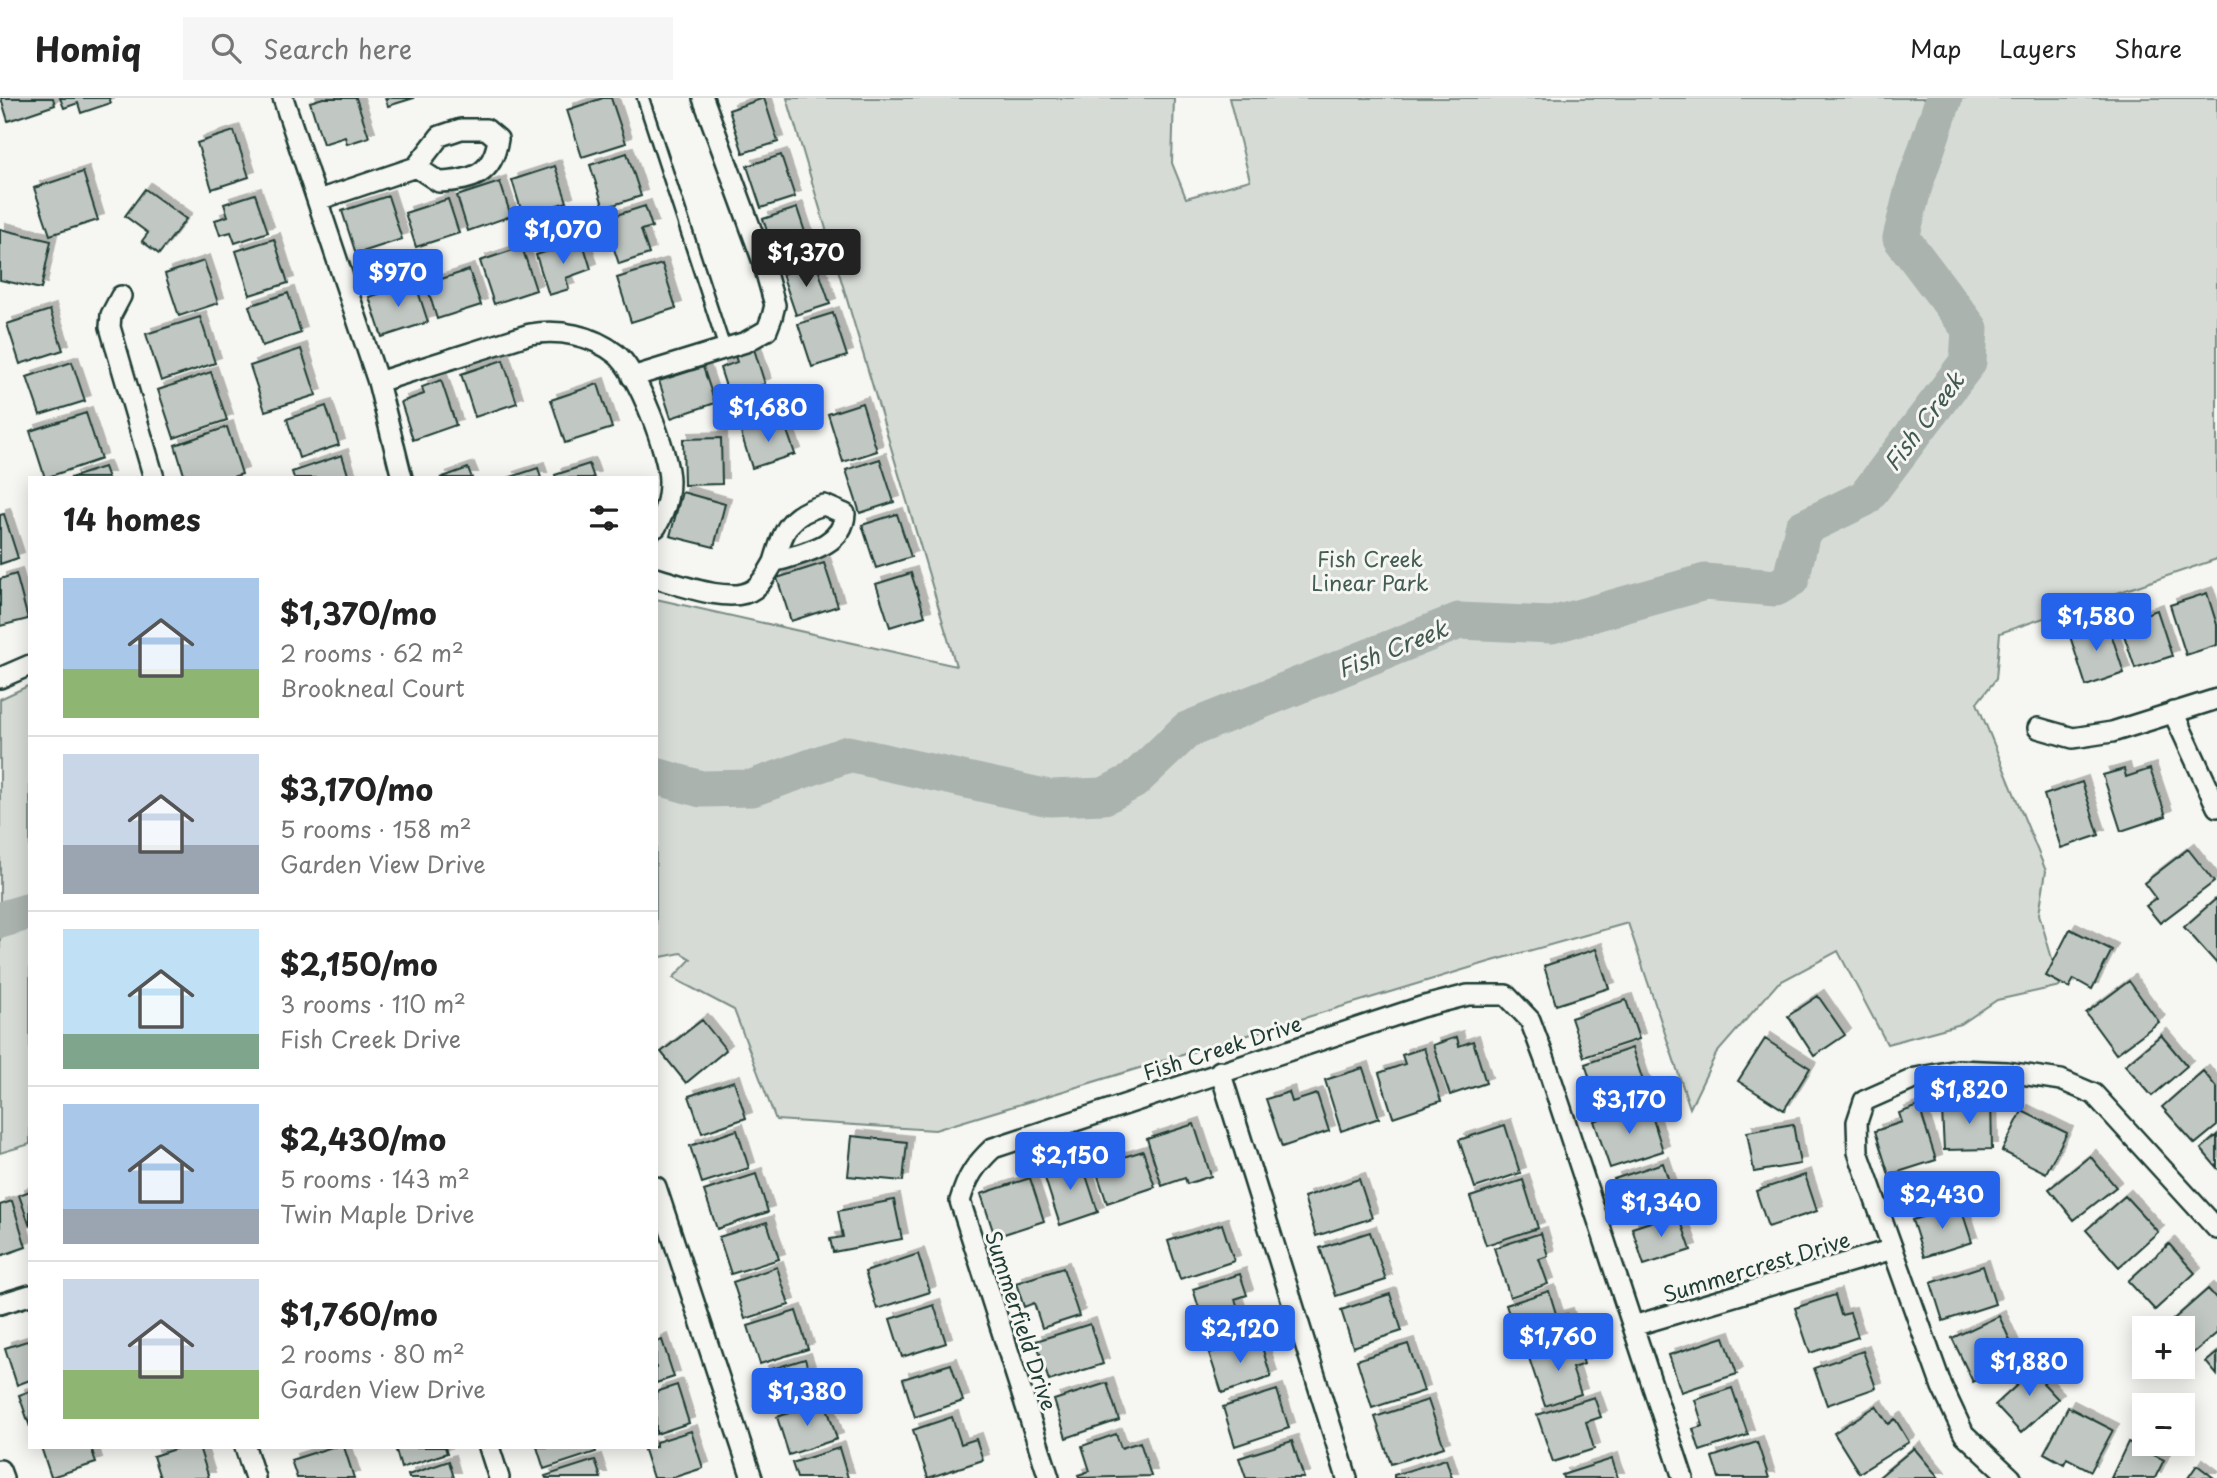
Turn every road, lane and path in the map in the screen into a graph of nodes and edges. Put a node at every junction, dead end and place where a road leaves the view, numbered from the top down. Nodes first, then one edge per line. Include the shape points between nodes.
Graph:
1 (283, 98) edge
2 (643, 98) edge
3 (703, 98) edge
4 (416, 167) dead end
5 (318, 200) junction
6 (121, 296) dead end
7 (724, 349) junction
8 (632, 377) junction
9 (378, 382) junction
10 (153, 476) edge
11 (402, 476) edge
12 (658, 524) edge
13 (774, 562) dead end
14 (658, 579) edge
15 (28, 666) edge
16 (0, 678) edge
17 (2217, 699) edge
18 (2174, 712) junction
19 (2038, 728) dead end
20 (2217, 807) edge
21 (1220, 1071) junction
22 (967, 1176) joint
23 (658, 1193) edge
24 (2217, 1229) edge
25 (1893, 1249) junction
26 (28, 1296) edge
27 (0, 1304) edge
28 (1633, 1326) junction
29 (246, 1449) edge
30 (490, 1449) edge
31 (0, 1470) edge
32 (3, 1478) edge
33 (255, 1478) edge
34 (499, 1478) edge
35 (752, 1478) edge
36 (1049, 1478) edge
37 (1347, 1478) edge
38 (1683, 1478) edge
39 (2011, 1478) edge

1 - 5 street
2 - 7 lane
3 - 7 street via 775,305 766,330
4 - 5 street
5 - 9 street
6 - 10 street via 110,327
7 - 8 street
8 - 9 street via 616,354 584,337 551,330
8 - 12 street via 666,459 666,512
9 - 11 street
13 - 14 street via 754,589 742,594 719,594
15 - 16 street
17 - 18 street
18 - 19 street via 2112,732 2073,738
18 - 20 street
21 - 22 street, Fish Creek Drive via 993,1148
21 - 28 street, Fish Creek Drive via 1421,1007 1468,995 1506,995 1530,1020
21 - 37 street
22 - 36 street, Summerfield Drive via 961,1201
23 - 35 street
24 - 25 street via 2094,1094 2061,1080 1958,1070 1916,1078 1864,1101 1857,1122 1858,1152
25 - 28 street, Summercrest Drive
25 - 39 street via 1942,1387 1964,1434
26 - 27 street
28 - 38 street
29 - 33 street
30 - 34 street
31 - 32 street

